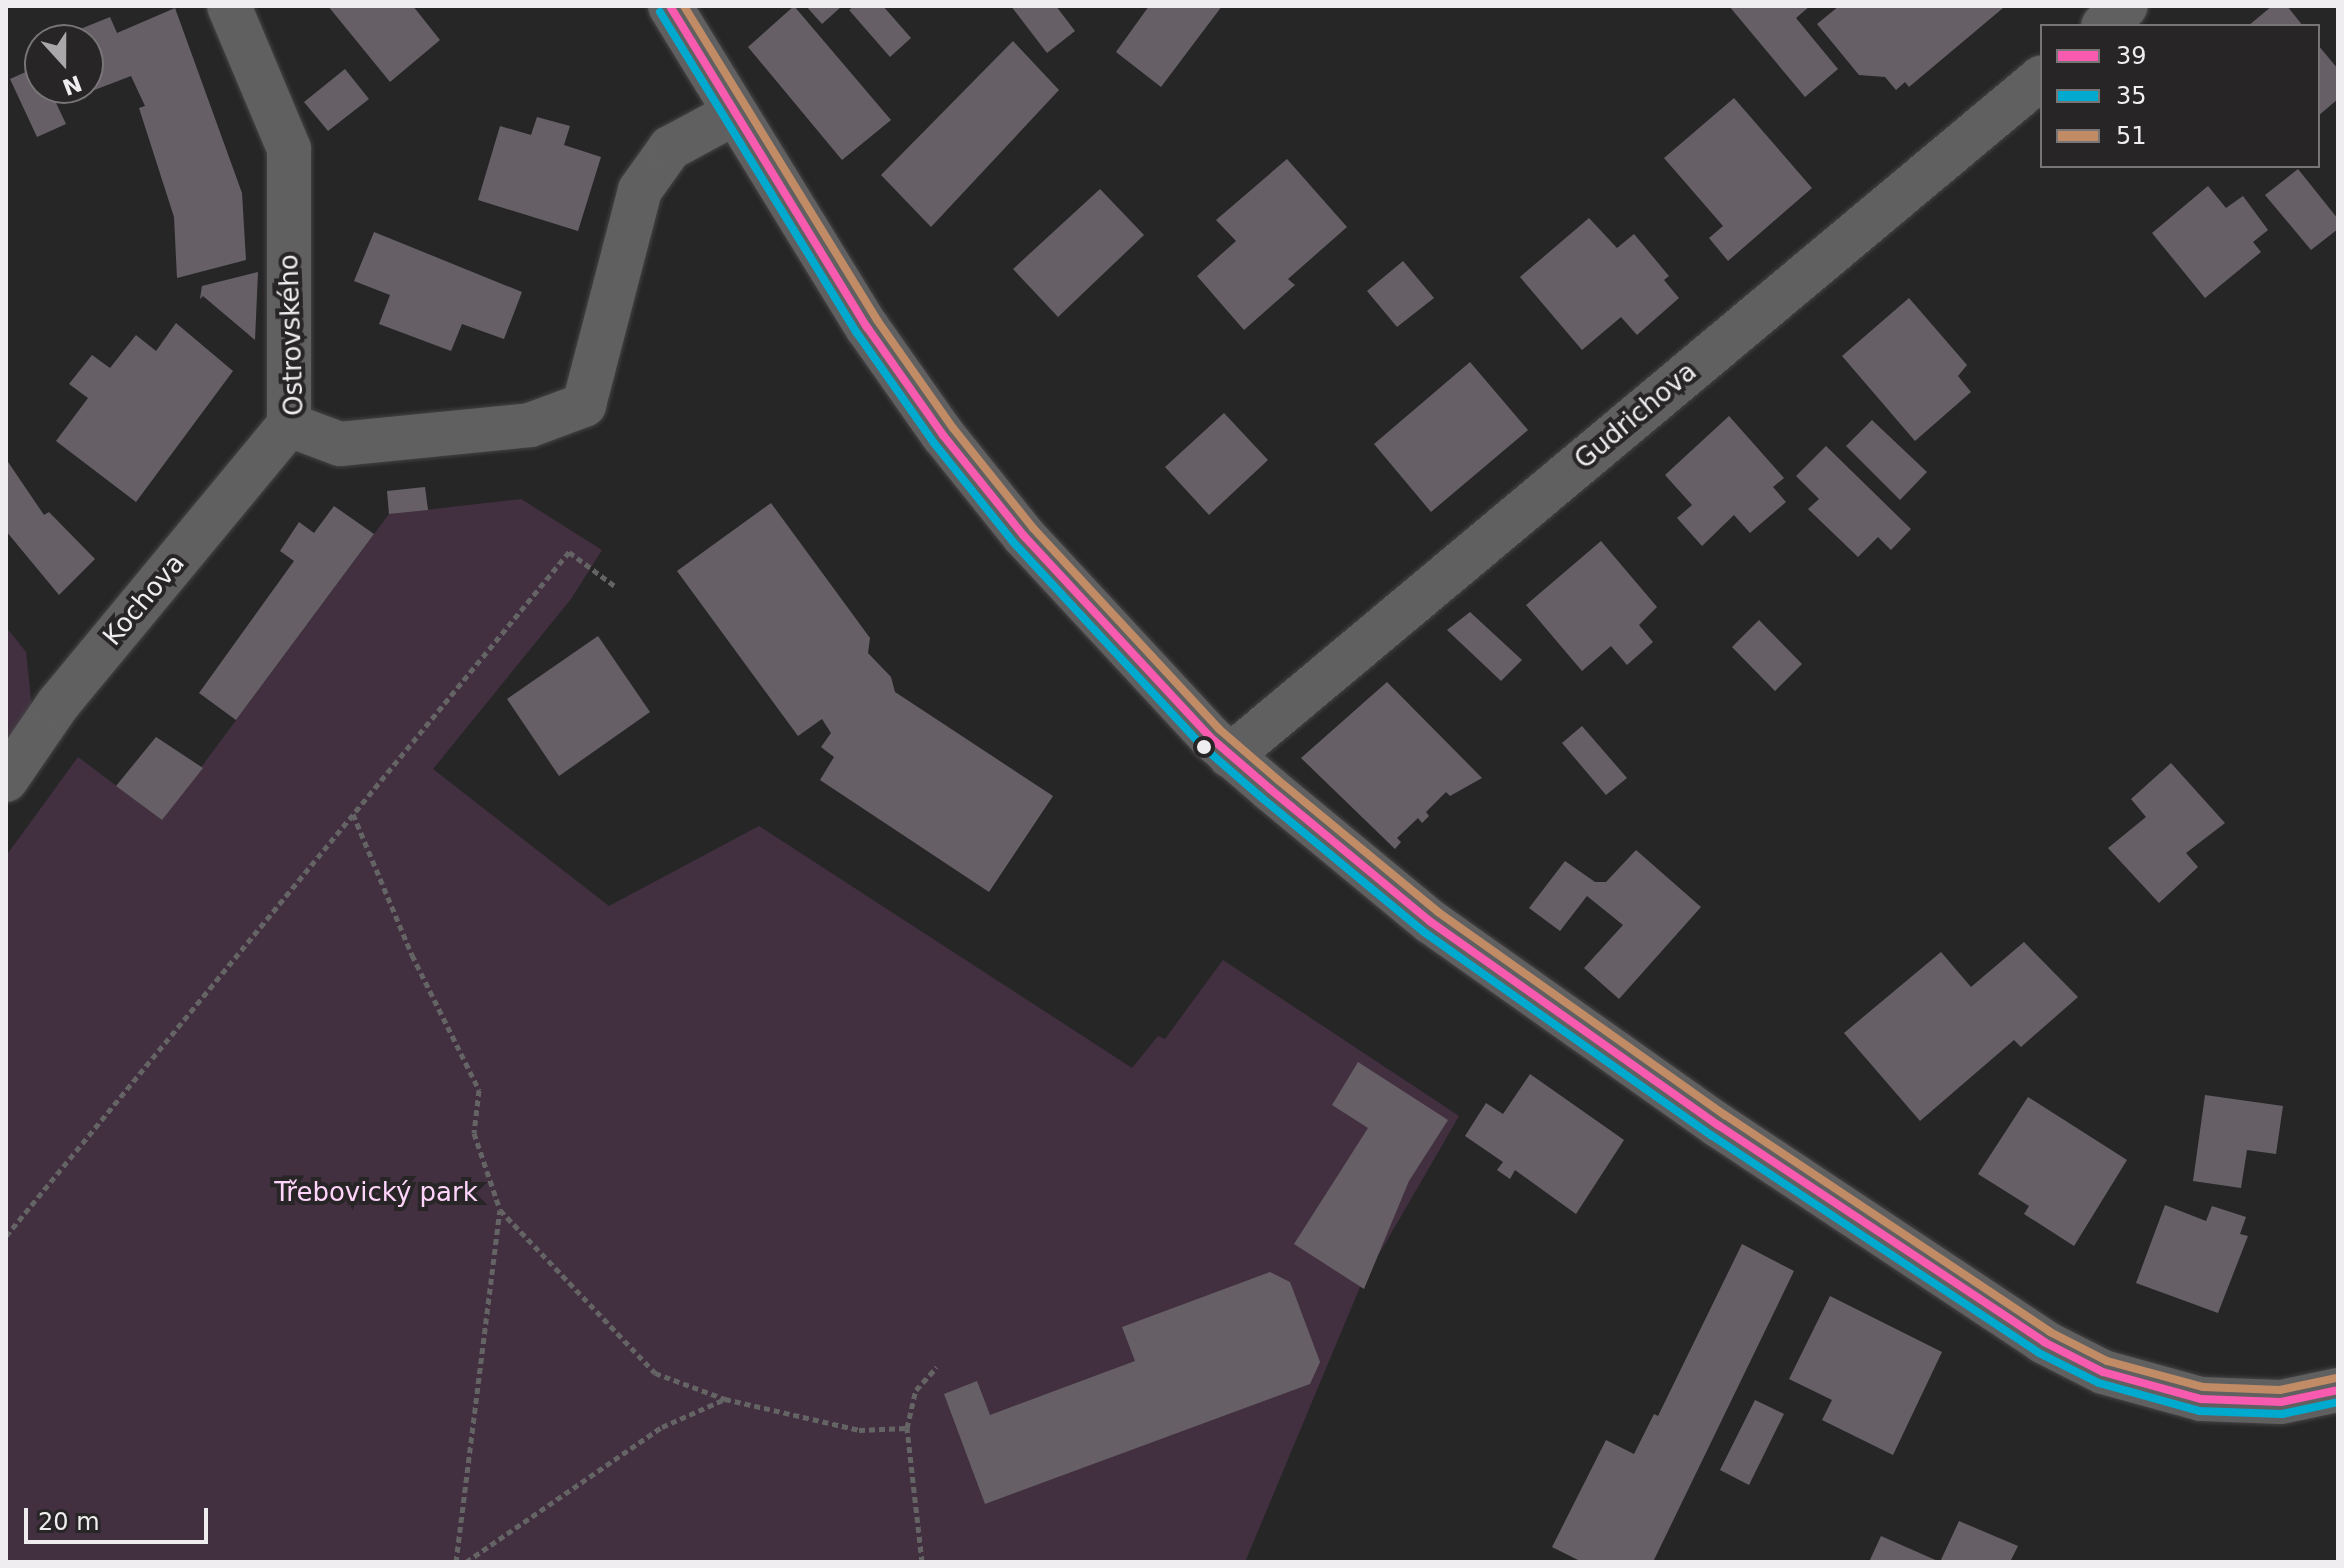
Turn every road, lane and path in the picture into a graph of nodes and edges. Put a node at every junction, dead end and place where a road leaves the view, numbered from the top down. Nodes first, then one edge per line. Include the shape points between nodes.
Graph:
1 (229, 6) edge
2 (670, 6) edge
3 (2126, 6) edge
4 (2105, 24) edge
5 (2040, 79) edge
6 (733, 114) junction
7 (289, 425) junction
8 (615, 586) dead end
9 (1230, 756) junction
10 (6, 780) edge
11 (353, 814) junction
12 (500, 1210) junction
13 (6, 1236) edge
14 (937, 1367) dead end
15 (2338, 1390) edge
16 (725, 1399) junction
17 (907, 1428) junction
18 (456, 1562) edge
19 (466, 1562) edge
20 (922, 1562) edge

1 - 7 street, Ostrovského via 289,149
2 - 6 street
3 - 4 street
5 - 9 street, Gudrichova
6 - 7 street, Ostrovského via 670,148 640,190 584,405 530,425 340,444
6 - 9 street via 867,327 943,435 1024,536
7 - 10 street, Kochova via 58,704
8 - 11 path via 569,552
9 - 15 street via 1431,922 1718,1125 2044,1342 2103,1372 2201,1399 2281,1402
11 - 12 path via 412,955 479,1090 474,1133
11 - 13 path
12 - 16 path via 655,1373
12 - 18 path
14 - 17 path via 916,1390
16 - 17 path via 859,1430
16 - 19 path via 662,1427
17 - 20 path

